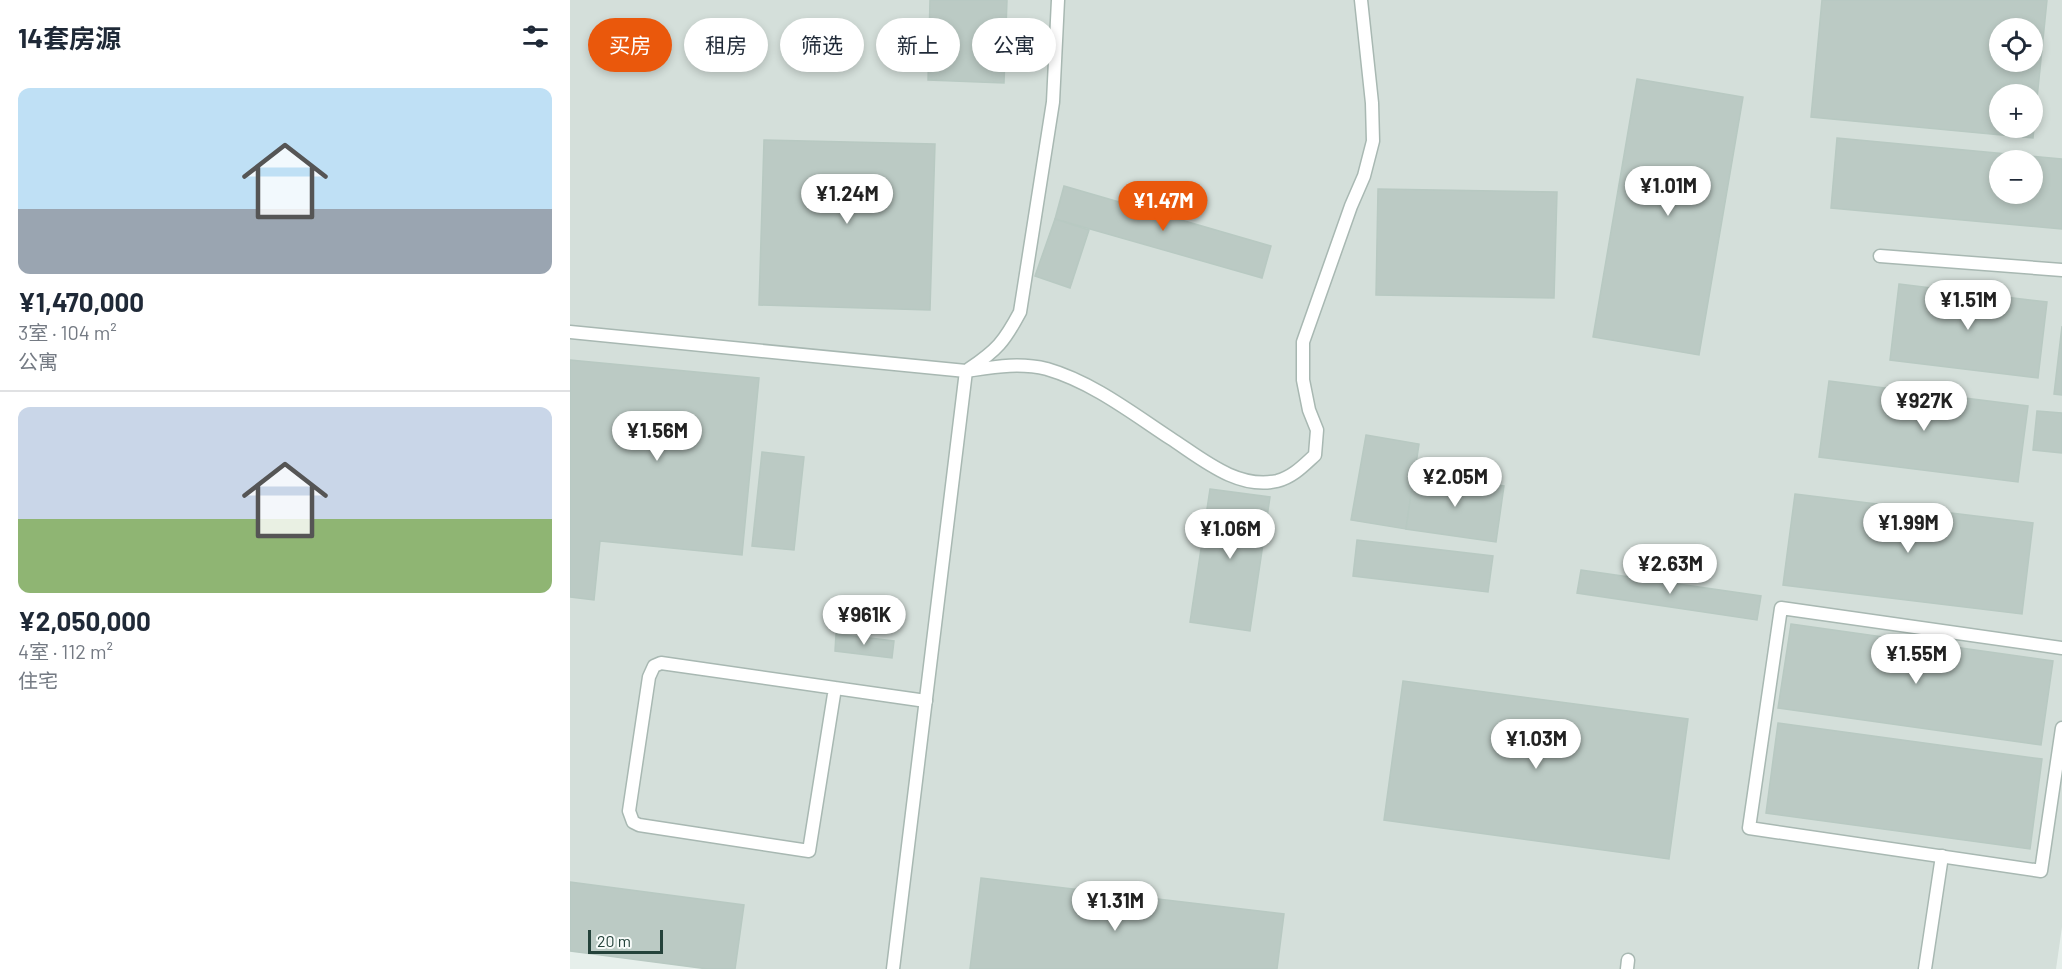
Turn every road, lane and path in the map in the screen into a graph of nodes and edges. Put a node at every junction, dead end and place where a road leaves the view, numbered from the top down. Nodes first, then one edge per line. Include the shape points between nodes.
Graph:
1 (1058, 0) edge
2 (1361, 0) edge
3 (1880, 256) dead end
4 (2062, 270) edge
5 (570, 332) edge
6 (966, 371) junction
7 (2062, 648) edge
8 (835, 688) junction
9 (926, 701) junction
10 (2062, 728) edge
11 (1942, 856) junction
12 (893, 969) edge
13 (1925, 969) edge

1 - 6 lane via 1053,102 1020,312 994,352
2 - 6 lane via 1373,141 1364,176 1303,342 1303,380 1317,430 1315,455 1296,472 1277,481 1249,481 1208,464 1074,379 1016,364
3 - 4 lane
5 - 6 lane
6 - 9 lane
7 - 11 lane via 1781,608 1749,828
8 - 8 lane via 661,663 654,666 649,676 629,811 633,822 809,850
8 - 9 lane
9 - 12 lane
10 - 11 lane via 2041,871
11 - 13 lane

